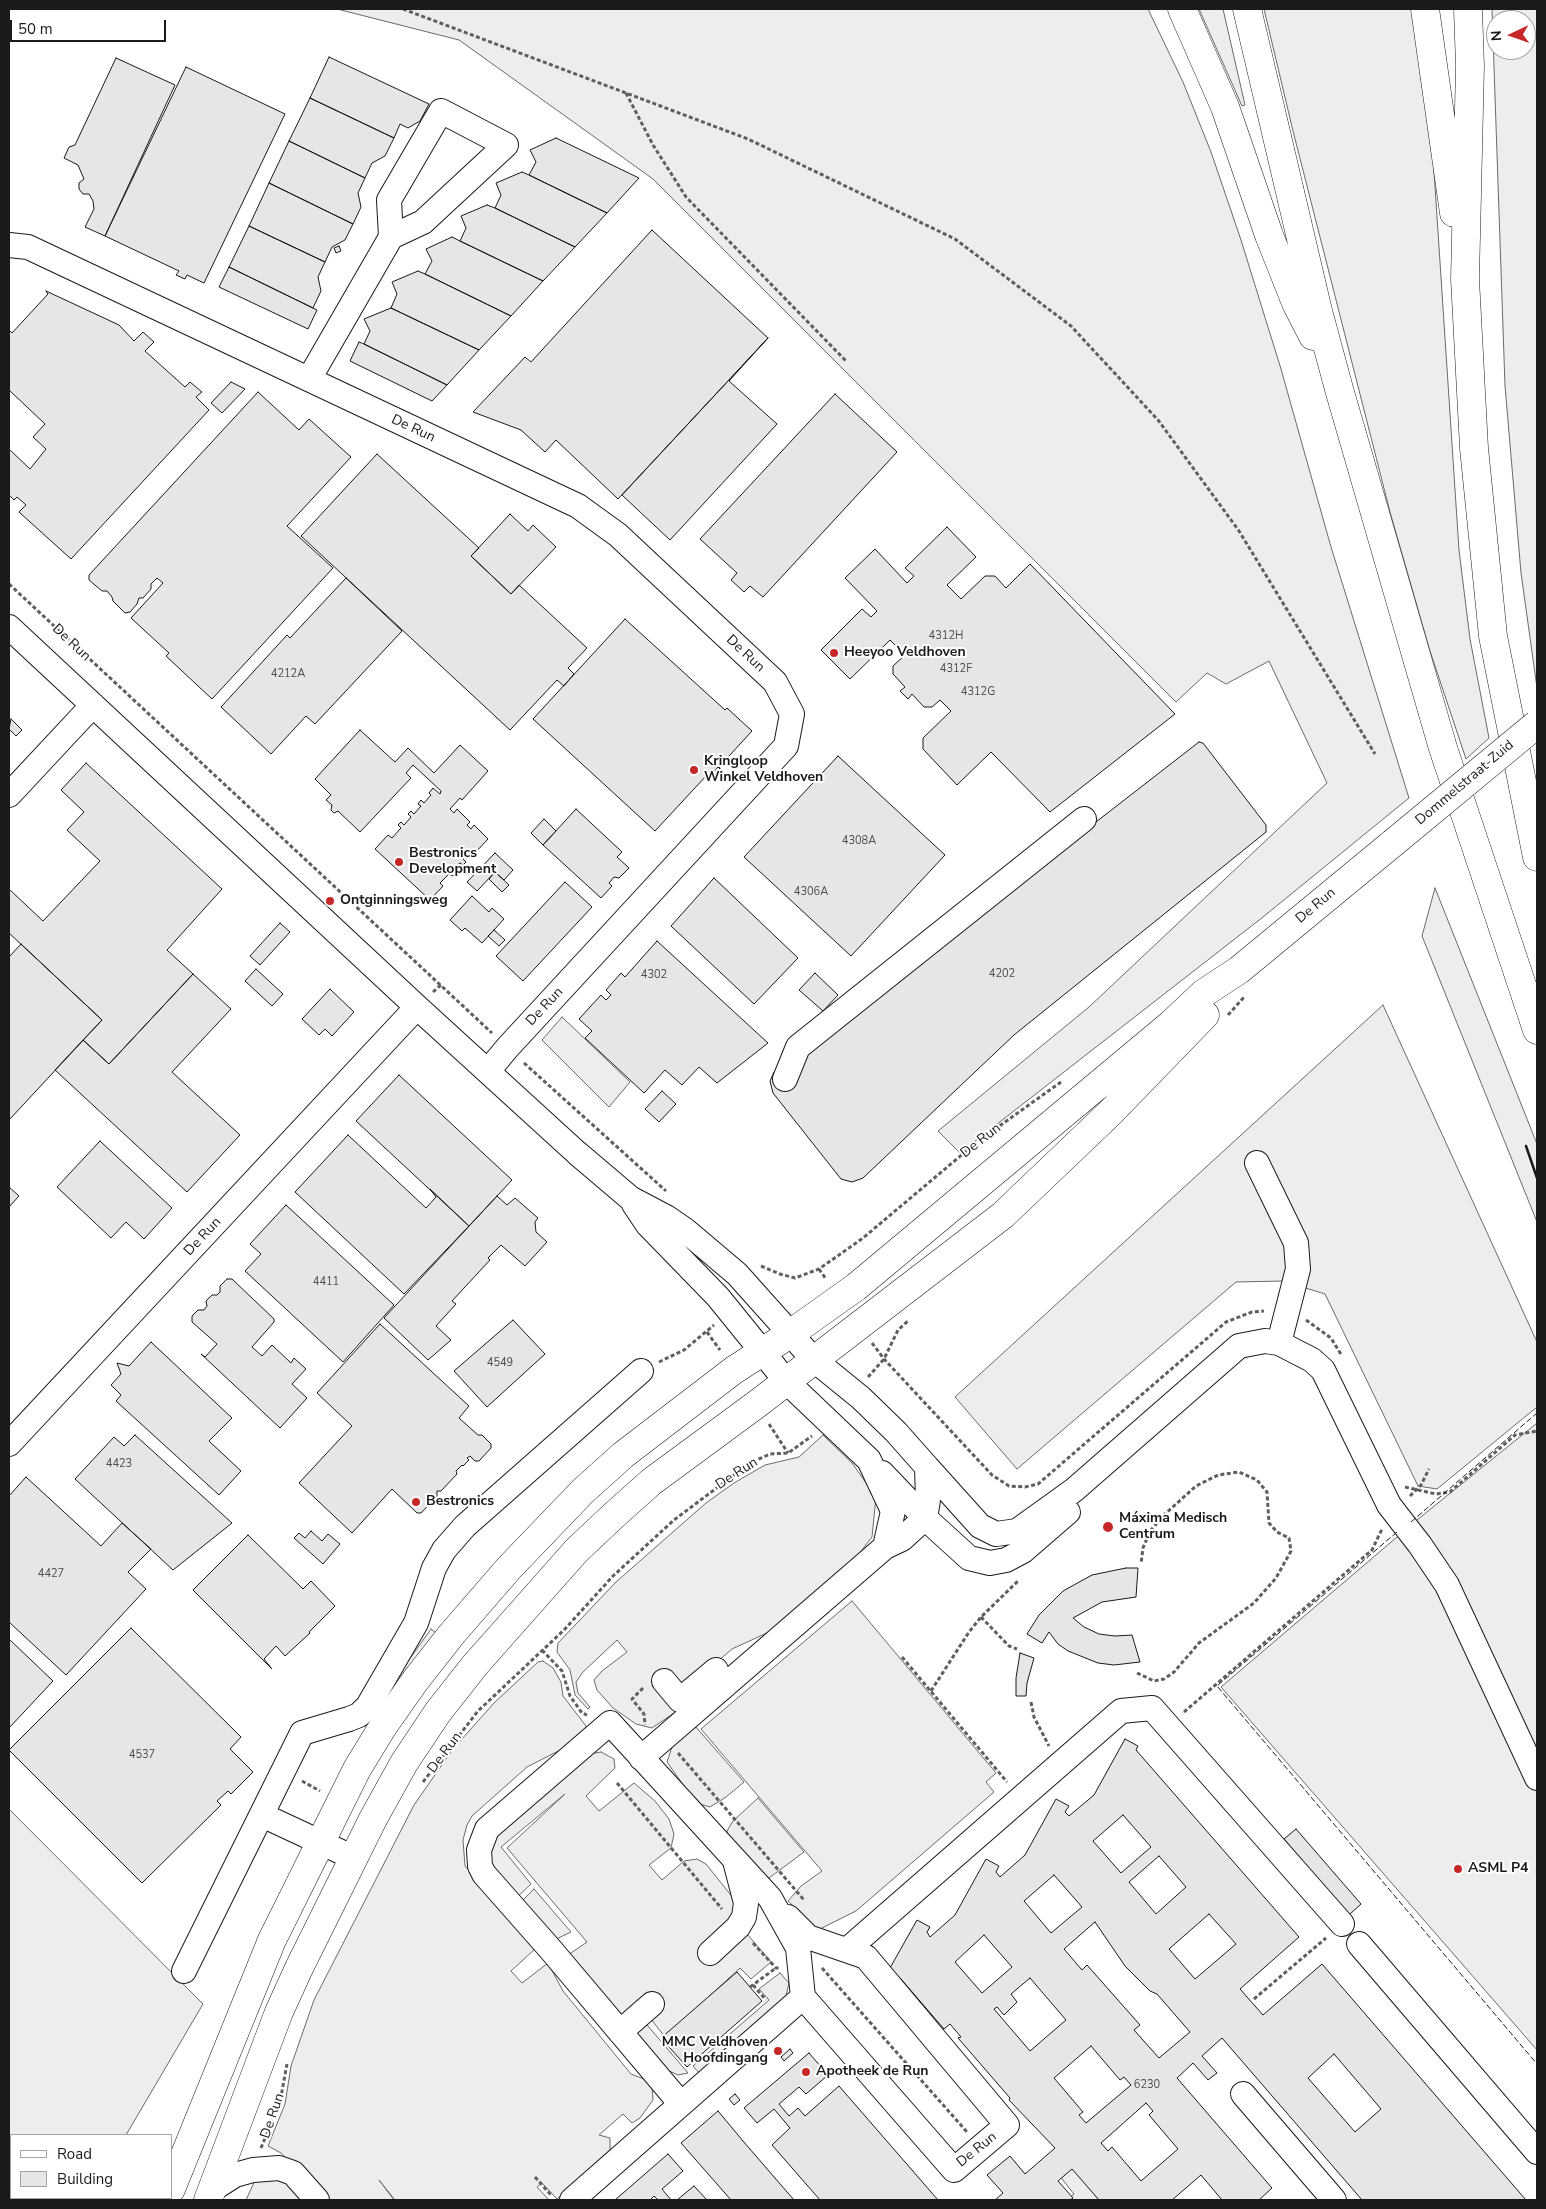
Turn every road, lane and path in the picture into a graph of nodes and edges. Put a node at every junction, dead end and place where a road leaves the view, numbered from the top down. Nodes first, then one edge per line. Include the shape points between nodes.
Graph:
1 (402, 9) edge
2 (1182, 9) edge
3 (1247, 9) edge
4 (1425, 9) edge
5 (1468, 9) edge
6 (626, 93) junction
7 (391, 237) junction
8 (9, 245) edge
9 (1465, 279) junction
10 (846, 361) dead end
11 (309, 379) junction
12 (1339, 389) junction
13 (9, 584) edge
14 (9, 627) edge
15 (93, 705) junction
16 (1537, 724) edge
17 (1375, 754) dead end
18 (9, 795) edge
19 (1084, 819) dead end
20 (1393, 842) joint
21 (1537, 857) edge
22 (1239, 970) junction
23 (417, 1008) junction
24 (1537, 1030) edge
25 (508, 1047) junction
26 (488, 1072) junction
27 (1066, 1078) dead end
28 (785, 1079) dead end
29 (1257, 1163) dead end
30 (673, 1196) dead end
31 (630, 1198) junction
32 (753, 1261) dead end
33 (1286, 1313) junction
34 (707, 1332) dead end
35 (790, 1334) junction
36 (1279, 1343) junction
37 (763, 1352) junction
38 (884, 1359) dead end
39 (813, 1360) junction
40 (1344, 1360) dead end
41 (641, 1371) joint
42 (786, 1381) junction
43 (1537, 1431) edge
44 (1130, 1441) junction
45 (9, 1444) edge
46 (788, 1453) dead end
47 (869, 1460) junction
48 (927, 1467) junction
49 (1429, 1468) dead end
50 (1400, 1479) dead end
51 (1038, 1484) junction
52 (1417, 1490) junction
53 (1055, 1504) junction
54 (926, 1518) junction
55 (1399, 1520) junction
56 (885, 1546) junction
57 (1141, 1564) dead end
58 (1022, 1577) dead end
59 (981, 1617) junction
60 (771, 1644) junction
61 (1017, 1649) dead end
62 (542, 1650) junction
63 (902, 1657) dead end
64 (1137, 1672) dead end
65 (655, 1684) joint
66 (931, 1691) junction
67 (1031, 1702) dead end
68 (610, 1723) junction
69 (1168, 1726) junction
70 (649, 1751) junction
71 (1052, 1752) dead end
72 (1537, 1778) edge
73 (617, 1783) dead end
74 (422, 1784) dead end
75 (1011, 1787) dead end
76 (262, 1815) junction
77 (319, 1842) junction
78 (354, 1858) junction
79 (735, 1860) junction
80 (770, 1898) junction
81 (808, 1904) dead end
82 (1342, 1924) dead end
83 (738, 1927) junction
84 (1359, 1944) dead end
85 (847, 1950) junction
86 (710, 1953) dead end
87 (776, 1968) junction
88 (811, 1968) junction
89 (184, 1972) dead end
90 (750, 1987) dead end
91 (803, 1997) junction
92 (652, 2004) dead end
93 (620, 2032) junction
94 (287, 2060) dead end
95 (1243, 2094) dead end
96 (680, 2104) junction
97 (981, 2147) junction
98 (1537, 2152) edge
99 (253, 2170) junction
100 (535, 2177) dead end
101 (172, 2187) edge
102 (211, 2195) edge
103 (317, 2200) edge
104 (555, 2200) edge
105 (572, 2200) edge
106 (1334, 2200) edge

1 - 6 path
2 - 12 main road via 1225,107 1296,303
3 - 12 main road
4 - 9 main road
5 - 9 main road via 1470,66
6 - 10 path via 652,145 686,196
6 - 17 path via 748,139 955,239 1071,326 1158,420 1239,531
7 - 7 street via 423,222 506,145 441,111 389,200
7 - 11 street
8 - 11 street, De Run via 28,247
9 - 21 main road via 1474,448 1493,636
11 - 25 street, De Run via 578,506 618,535 775,682 792,714 786,746
12 - 24 main road via 1443,748
13 - 25 path, De Run
14 - 15 street
15 - 18 street
15 - 23 street
16 - 20 main road, Dommelstraat-Zuid, bridge
19 - 28 street via 798,1047
20 - 22 main road, De Run
22 - 35 main road, De Run via 1204,993 856,1287
22 - 39 main road, De Run via 1206,1014 1112,1111 1003,1215
23 - 26 street
23 - 45 street, De Run
25 - 26 street, De Run
25 - 30 path, De Run
26 - 31 street
27 - 32 path, De Run via 977,1142 863,1238 819,1270 795,1278 770,1271
29 - 33 street via 1296,1243 1298,1269
31 - 35 street via 685,1230 737,1274
31 - 37 street via 648,1225 718,1297
33 - 36 street
33 - 40 path via 1307,1320 1331,1338
33 - 51 path via 1252,1312 1226,1322
34 - 41 path via 684,1350
35 - 37 main road, De Run
35 - 39 street
36 - 44 street via 1265,1340 1239,1346
36 - 55 street via 1312,1360 1323,1370
37 - 42 street
37 - 77 main road, De Run via 734,1370 623,1454 509,1568 451,1635 382,1728
38 - 51 path via 992,1475 1008,1486
39 - 42 main road, De Run
39 - 48 street via 861,1398
41 - 76 street via 472,1520 444,1550 434,1568 416,1623 368,1706 349,1719 302,1733
42 - 47 street
42 - 78 main road, De Run via 651,1482 576,1551 438,1712 404,1763
43 - 52 path via 1515,1435 1450,1492 1436,1494
44 - 53 street
44 - 54 street via 1083,1500 1023,1551 1006,1560 990,1563 969,1558
46 - 62 path, De Run via 770,1454 750,1463 682,1514 613,1576
47 - 54 street
47 - 56 street via 893,1511
48 - 53 street via 980,1526 996,1534 1018,1531
48 - 54 street
49 - 52 path
50 - 52 path via 1404,1487
51 - 53 path
52 - 55 path
54 - 56 street via 902,1539
55 - 69 path via 1385,1521 1372,1550
55 - 72 street via 1420,1544 1447,1586
56 - 60 street
57 - 64 path via 1150,1531 1165,1514 1196,1486 1218,1475 1239,1472 1258,1480 1267,1492 1269,1522 1277,1532 1289,1538 1291,1551 1276,1578 1254,1603 1199,1643 1174,1672 1164,1679 1154,1680
58 - 59 path
59 - 61 path via 1009,1646
59 - 66 path
60 - 65 street via 728,1659 680,1700
60 - 70 street
62 - 68 path via 562,1671 570,1696 582,1713
62 - 74 path, De Run via 478,1710
63 - 66 path
65 - 70 path via 632,1699 644,1714
66 - 75 path
67 - 71 path via 1040,1731
68 - 70 street
68 - 93 street via 487,1830 479,1850 484,1874
69 - 82 street
69 - 85 street via 1152,1708 1121,1711
70 - 79 street
70 - 81 path via 679,1753
73 - 83 path
76 - 77 street
76 - 89 street
77 - 78 street
77 - 101 main road, De Run via 272,1940
78 - 102 main road, De Run via 279,2012
79 - 80 street
79 - 83 street via 746,1903 744,1917
80 - 85 street via 808,1938
80 - 88 street
83 - 86 street
83 - 87 path
84 - 98 street
85 - 88 path
85 - 97 street, De Run via 1007,2125
87 - 88 path
87 - 90 path
88 - 91 street
88 - 97 path
91 - 96 street
91 - 97 street, De Run via 954,2170
92 - 93 street
93 - 96 street
94 - 99 path, De Run via 280,2102
95 - 106 street
96 - 105 street
99 - 102 street, De Run via 235,2175
99 - 103 street, De Run via 279,2168 293,2173
100 - 104 path

